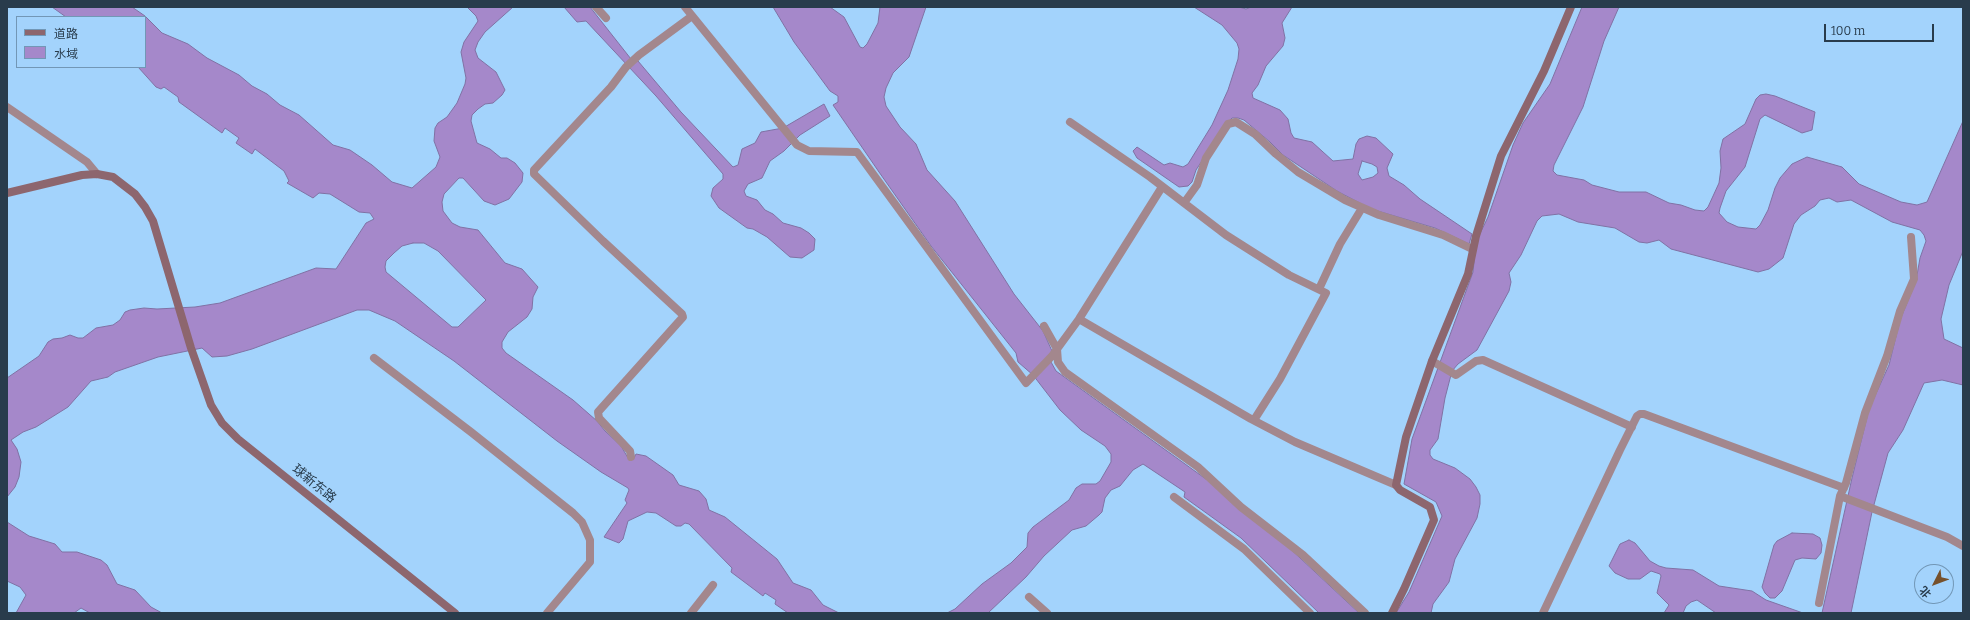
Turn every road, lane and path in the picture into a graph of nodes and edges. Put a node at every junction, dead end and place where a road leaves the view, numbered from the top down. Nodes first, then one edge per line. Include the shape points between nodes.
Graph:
1 (596, 7) edge
2 (685, 7) edge
3 (1571, 7) edge
4 (692, 16) junction
5 (606, 18) dead end
6 (7, 106) edge
7 (1070, 122) dead end
8 (97, 174) junction
9 (1162, 187) junction
10 (7, 193) edge
11 (1184, 203) junction
12 (1362, 208) junction
13 (1911, 237) dead end
14 (1472, 249) junction
15 (1319, 289) junction
16 (1079, 319) junction
17 (1044, 326) dead end
18 (1054, 352) junction
19 (374, 358) dead end
20 (1434, 362) junction
21 (1254, 420) junction
22 (1632, 427) junction
23 (631, 457) dead end
24 (1396, 485) junction
25 (1843, 494) junction
26 (1174, 497) dead end
27 (1963, 546) edge
28 (713, 585) dead end
29 (1029, 597) dead end
30 (1818, 603) dead end
31 (455, 613) edge
32 (547, 613) edge
33 (691, 613) edge
34 (1047, 613) edge
35 (1310, 613) edge
36 (1365, 613) edge
37 (1392, 613) edge
38 (1543, 613) edge

1 - 5 street
2 - 4 street
3 - 14 street via 1544,71 1501,156
4 - 18 street via 801,148 809,151 857,152 1026,383
4 - 23 street via 626,67 611,87 534,170 534,174 682,314 683,317 598,412 599,418 630,451
6 - 8 street via 87,162
7 - 9 street
8 - 10 street via 82,175
8 - 31 street, 球新东路 via 113,177 122,183 135,194 153,221 211,405 222,423
9 - 11 street
9 - 16 street
11 - 12 street via 1197,185 1206,158 1228,124 1234,121 1255,134 1298,172
11 - 15 street via 1257,254
12 - 14 street via 1431,231
12 - 15 street via 1337,250
13 - 25 street via 1914,279 1900,311 1887,356 1865,413
14 - 20 street via 1468,274
15 - 21 street via 1326,293 1280,379
16 - 18 street
16 - 21 street
17 - 18 street
18 - 36 street via 1065,372 1198,467 1241,507 1303,554
19 - 32 street via 582,522 590,540 590,562
20 - 22 street via 1456,375 1476,361 1483,360
20 - 24 street via 1406,437
21 - 24 street via 1295,442
22 - 25 street via 1637,416 1644,414
22 - 38 street
24 - 37 street via 1400,490 1430,507 1434,520
25 - 27 street via 1948,537
25 - 30 street
26 - 35 street via 1240,545
28 - 33 street
29 - 34 street

